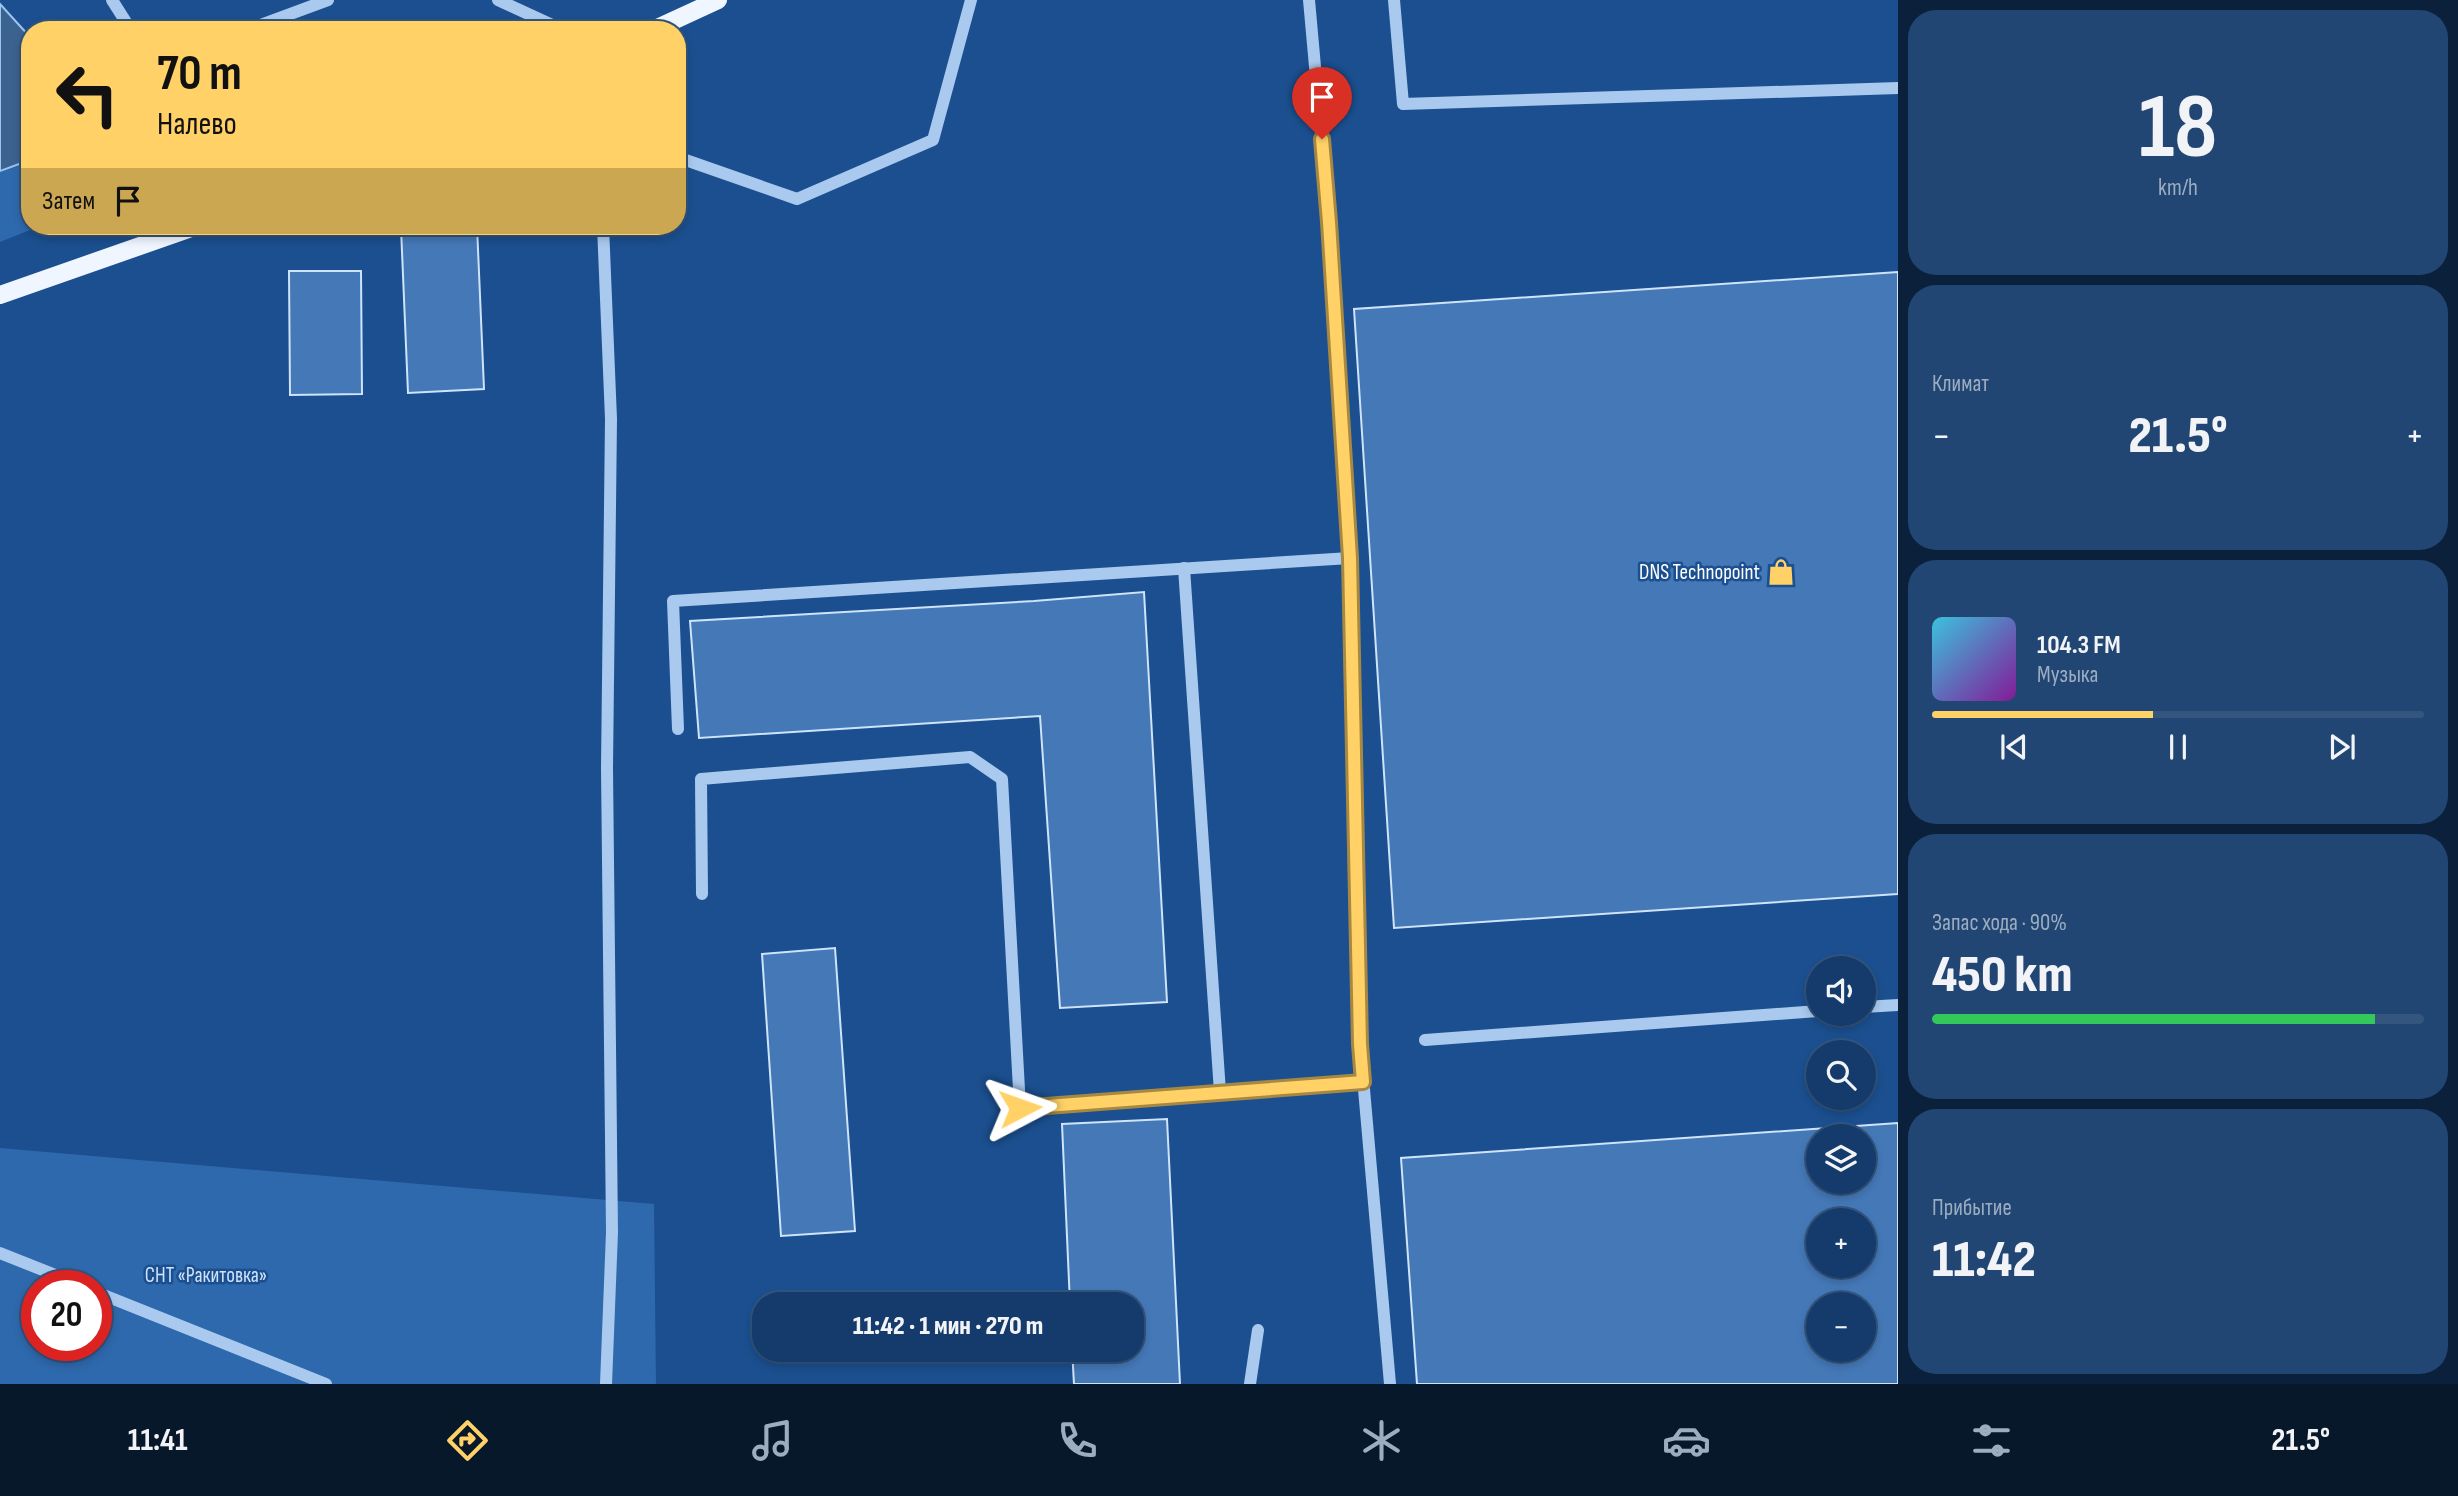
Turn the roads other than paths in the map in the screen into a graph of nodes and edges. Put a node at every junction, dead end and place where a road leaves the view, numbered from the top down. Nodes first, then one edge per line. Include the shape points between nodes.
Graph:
1 (112, 0) edge
2 (328, 0) edge
3 (498, 0) edge
4 (718, 0) edge
5 (971, 0) edge
6 (1309, 0) edge
7 (1394, 0) edge
8 (125, 21) edge
9 (271, 21) edge
10 (544, 21) edge
11 (672, 21) edge
12 (1898, 88) edge
13 (686, 160) edge
14 (171, 235) edge
15 (603, 235) edge
16 (0, 295) edge
17 (1350, 558) junction
18 (1184, 568) junction
19 (678, 729) dead end
20 (702, 894) dead end
21 (1898, 1005) edge
22 (1876, 1006) edge
23 (1806, 1012) edge
24 (1425, 1040) dead end
25 (1363, 1082) junction
26 (1220, 1092) junction
27 (0, 1253) edge
28 (43, 1270) edge
29 (112, 1298) edge
30 (1258, 1329) dead end
31 (326, 1384) edge
32 (606, 1384) edge
33 (1250, 1384) edge
34 (1390, 1384) edge

1 - 8 street
2 - 9 street
3 - 10 street
4 - 11 main road
5 - 13 street via 933,140 797,199
6 - 17 street via 1329,222
7 - 12 street via 1403,104
14 - 16 main road
15 - 32 street via 611,419 607,781 612,1232
17 - 18 street
17 - 25 street
18 - 19 street via 673,601
18 - 26 street
20 - 26 street via 701,779 970,757 1002,779 1020,1108
21 - 22 street
23 - 24 street
25 - 26 street
25 - 34 street
27 - 28 street
29 - 31 street
30 - 33 street

